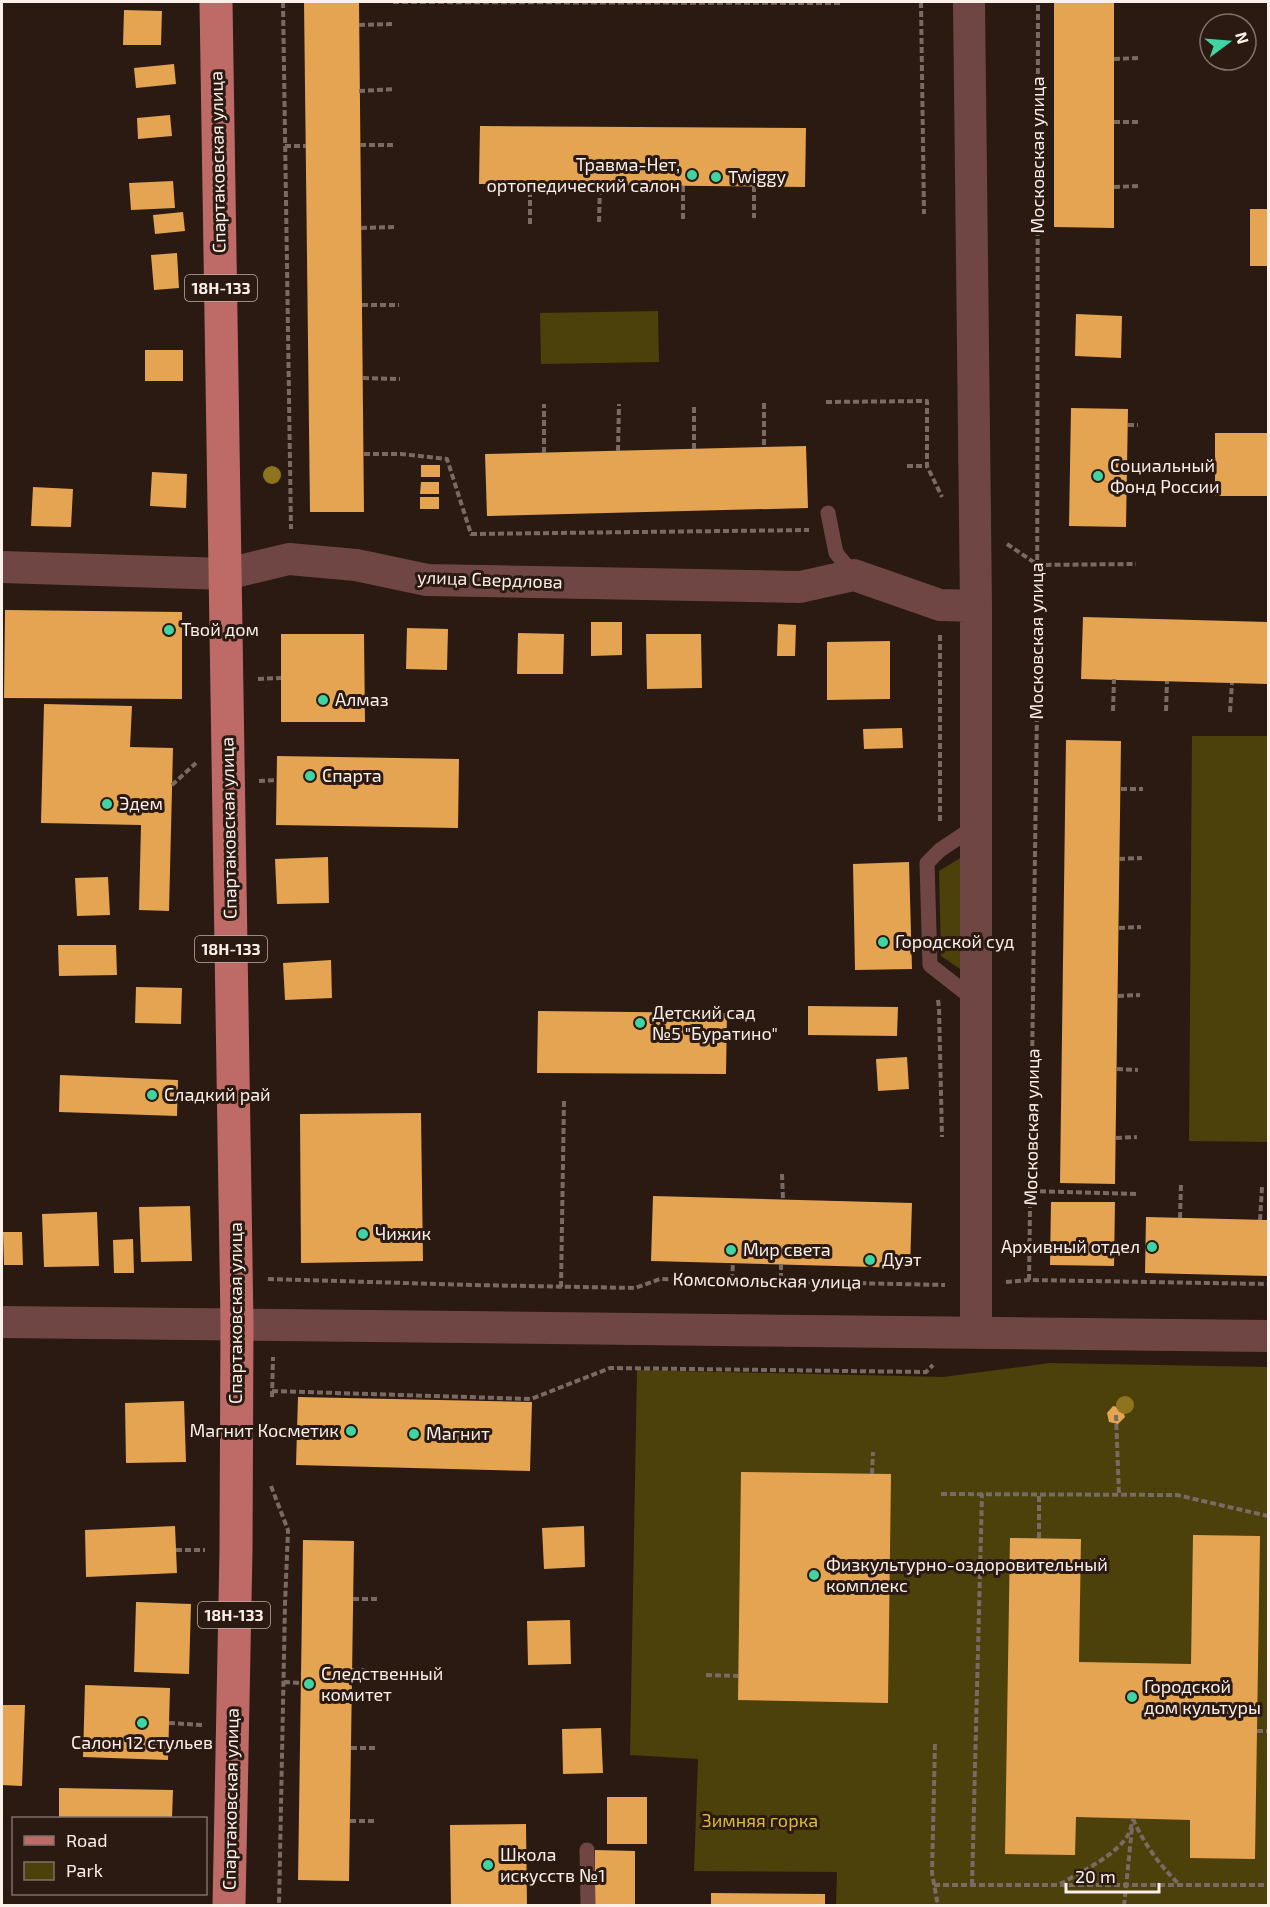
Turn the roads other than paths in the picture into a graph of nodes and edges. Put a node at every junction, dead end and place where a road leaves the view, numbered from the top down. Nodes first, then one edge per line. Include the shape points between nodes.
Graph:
1 (216, 2) edge
2 (969, 2) edge
3 (828, 513) dead end
4 (2, 567) edge
5 (226, 574) junction
6 (854, 575) junction
7 (976, 606) junction
8 (976, 826) junction
9 (976, 1001) junction
10 (2, 1322) edge
11 (237, 1324) junction
12 (976, 1333) junction
13 (1269, 1336) edge
14 (587, 1850) dead end
15 (229, 1905) edge
16 (588, 1905) edge

1 - 5 main road, Спартаковская улица / 18Н-133
2 - 7 street
3 - 6 lane via 836,553
4 - 5 street, улица Свердлова
5 - 6 street, улица Свердлова via 289,559 356,566 427,580 800,587
5 - 11 main road, Спартаковская улица / 18Н-133
6 - 7 street via 940,604
7 - 8 street
8 - 9 street
8 - 9 lane via 927,862 930,965
9 - 12 street
10 - 11 street
11 - 12 street
11 - 15 main road, Спартаковская улица / 18Н-133
12 - 13 street
14 - 16 lane

